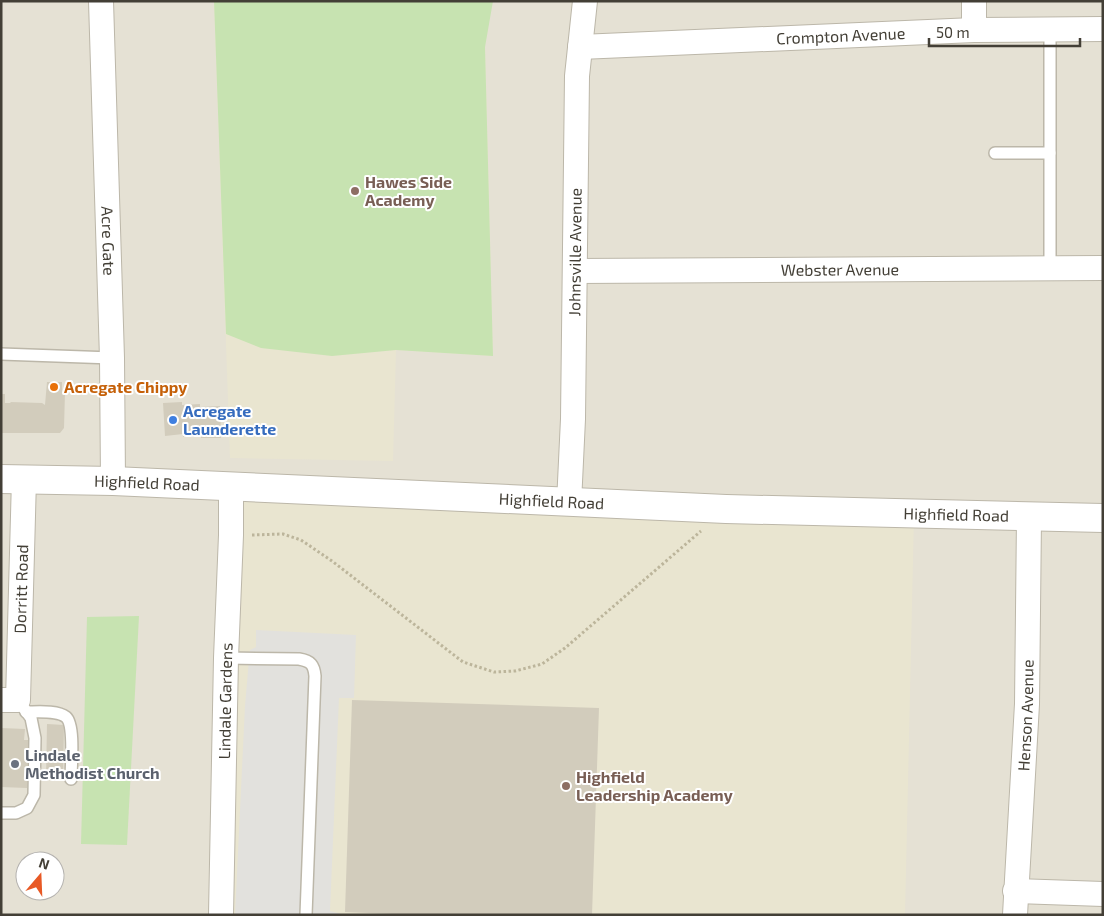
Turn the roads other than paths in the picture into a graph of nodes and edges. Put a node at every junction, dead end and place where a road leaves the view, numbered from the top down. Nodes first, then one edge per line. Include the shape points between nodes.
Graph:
1 (101, 1) edge
2 (585, 1) edge
3 (974, 1) edge
4 (1103, 29) edge
5 (974, 30) junction
6 (1050, 30) junction
7 (580, 47) junction
8 (995, 153) dead end
9 (1050, 153) junction
10 (1050, 268) junction
11 (1103, 268) edge
12 (576, 271) junction
13 (1, 354) edge
14 (112, 358) junction
15 (13, 479) edge
16 (113, 481) junction
17 (231, 487) junction
18 (569, 503) junction
19 (1029, 517) junction
20 (1103, 518) edge
21 (226, 658) junction
22 (15, 704) edge
23 (71, 780) dead end
24 (1, 813) edge
25 (1015, 892) junction
26 (1103, 894) edge
27 (221, 915) edge
28 (306, 915) edge
29 (1015, 915) edge

1 - 14 street, Acre Gate
2 - 7 street, Johnsville Avenue
3 - 5 street
4 - 6 street, Crompton Avenue
5 - 6 street, Crompton Avenue
5 - 7 street, Crompton Avenue
6 - 9 lane
7 - 12 street, Johnsville Avenue
8 - 9 lane
9 - 10 lane
10 - 11 street, Webster Avenue
10 - 12 street, Webster Avenue
12 - 18 street, Johnsville Avenue
13 - 14 lane
14 - 16 street, Acre Gate
15 - 16 street, Highfield Road
15 - 22 street, Dorritt Road
16 - 17 street, Highfield Road
17 - 18 street, Highfield Road
17 - 21 street, Lindale Gardens
18 - 19 street, Highfield Road
19 - 20 street, Highfield Road
19 - 25 street, Henson Avenue via 1027,704
21 - 27 street, Lindale Gardens
21 - 28 lane via 299,659 314,666
22 - 23 lane via 57,713 71,725
22 - 24 lane via 31,718 36,738 34,795 27,808 16,813
25 - 26 street
25 - 29 street, Henson Avenue

